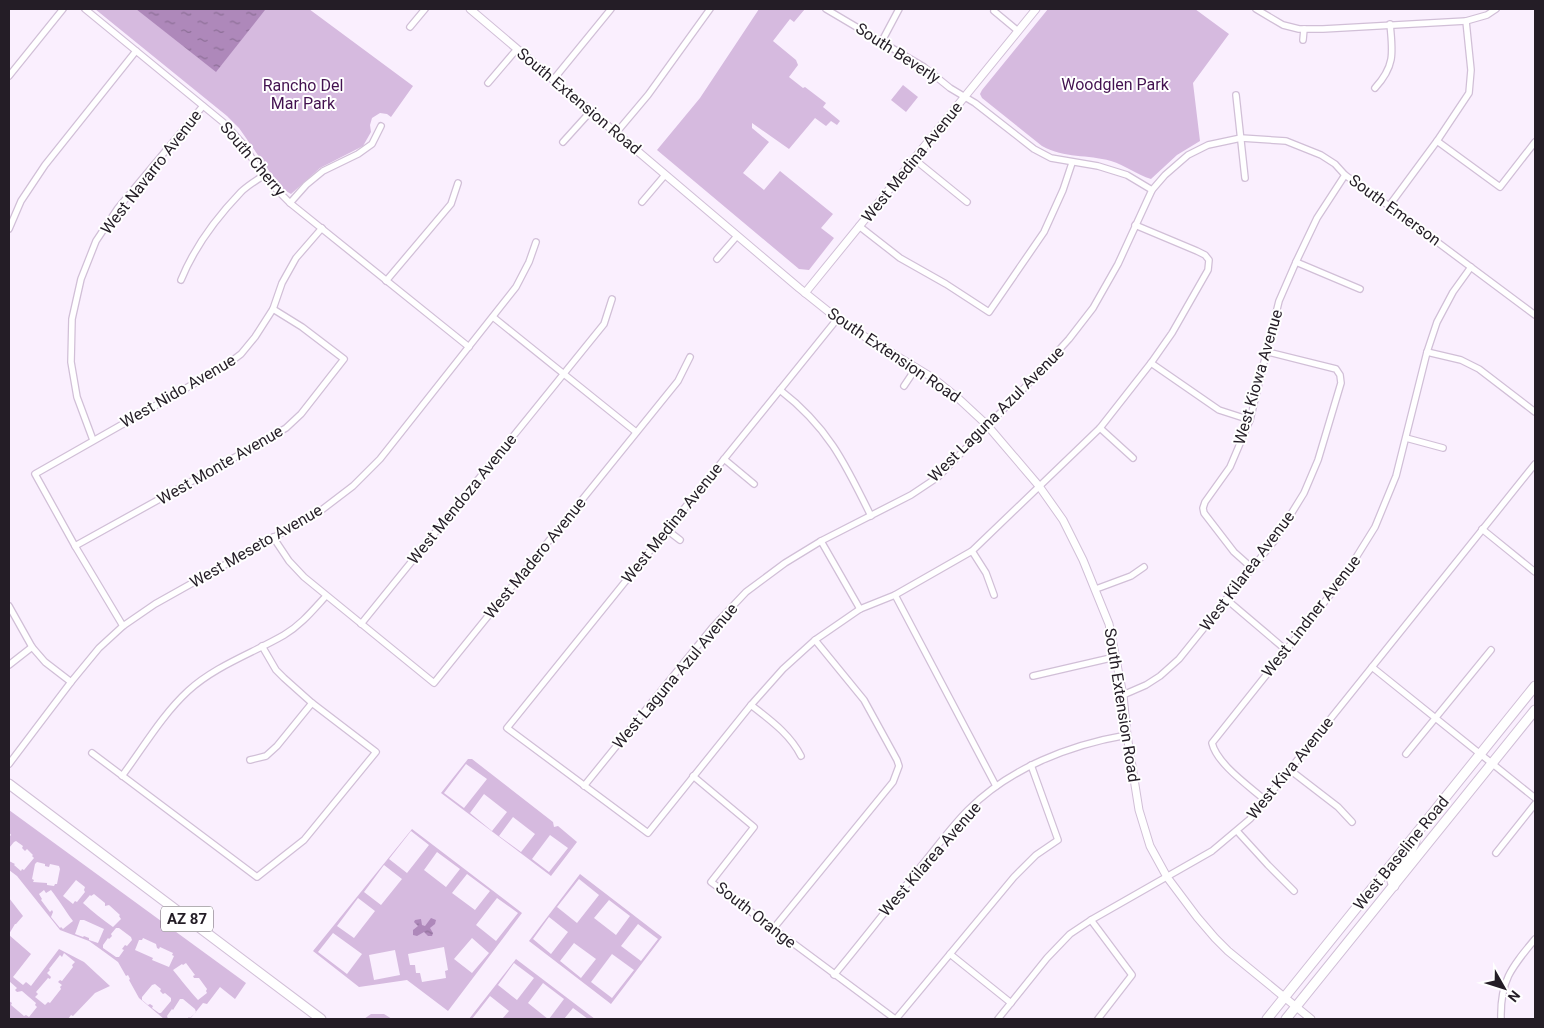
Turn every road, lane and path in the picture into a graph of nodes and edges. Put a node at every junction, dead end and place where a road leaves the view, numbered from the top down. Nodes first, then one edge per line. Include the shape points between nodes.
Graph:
1 (64, 9) edge
2 (85, 9) edge
3 (425, 9) edge
4 (470, 9) edge
5 (611, 9) edge
6 (710, 9) edge
7 (826, 9) edge
8 (899, 9) edge
9 (1036, 9) edge
10 (1256, 9) edge
11 (1496, 9) edge
12 (994, 11) dead end
13 (1466, 21) junction
14 (1390, 24) junction
15 (410, 27) dead end
16 (1304, 29) junction
17 (1018, 31) junction
18 (1303, 40) dead end
19 (882, 41) junction
20 (517, 49) junction
21 (136, 51) junction
22 (9, 76) edge
23 (553, 80) junction
24 (488, 83) dead end
25 (1375, 88) dead end
26 (1236, 95) dead end
27 (966, 96) junction
28 (203, 106) junction
29 (591, 111) junction
30 (381, 126) dead end
31 (616, 133) junction
32 (1241, 138) junction
33 (1437, 141) junction
34 (563, 142) dead end
35 (1535, 142) edge
36 (914, 159) junction
37 (1072, 163) junction
38 (665, 175) junction
39 (1345, 175) junction
40 (263, 176) junction
41 (1245, 178) dead end
42 (458, 183) dead end
43 (1152, 190) junction
44 (642, 202) dead end
45 (967, 202) dead end
46 (290, 203) junction
47 (1389, 206) junction
48 (1135, 225) junction
49 (859, 226) junction
50 (322, 228) junction
51 (9, 229) edge
52 (737, 236) junction
53 (536, 242) dead end
54 (717, 259) dead end
55 (1296, 262) junction
56 (1472, 267) junction
57 (181, 280) dead end
58 (386, 281) junction
59 (1360, 289) dead end
60 (805, 293) junction
61 (612, 299) dead end
62 (273, 309) junction
63 (1535, 315) edge
64 (493, 317) junction
65 (838, 318) junction
66 (469, 347) junction
67 (1268, 352) junction
68 (1427, 352) junction
69 (690, 357) dead end
70 (1151, 363) junction
71 (916, 368) junction
72 (564, 374) junction
73 (904, 386) dead end
74 (780, 390) junction
75 (1535, 412) edge
76 (1250, 420) junction
77 (988, 425) junction
78 (1100, 428) junction
79 (636, 432) junction
80 (1406, 438) junction
81 (93, 440) junction
82 (1443, 448) dead end
83 (1133, 458) dead end
84 (724, 459) junction
85 (1535, 464) edge
86 (754, 484) dead end
87 (1039, 486) junction
88 (871, 516) junction
89 (1482, 529) junction
90 (667, 530) junction
91 (273, 537) junction
92 (680, 540) dead end
93 (822, 541) junction
94 (75, 546) junction
95 (972, 551) junction
96 (1144, 567) dead end
97 (1252, 568) junction
98 (1535, 572) edge
99 (1096, 589) junction
100 (895, 595) junction
101 (994, 595) dead end
102 (326, 596) junction
103 (1226, 599) junction
104 (9, 606) edge
105 (860, 609) junction
106 (361, 624) junction
107 (123, 626) junction
108 (815, 640) junction
109 (262, 646) junction
110 (32, 647) junction
111 (1286, 650) junction
112 (1491, 650) dead end
113 (1115, 657) junction
114 (9, 665) edge
115 (1372, 667) junction
116 (1033, 676) dead end
117 (71, 682) junction
118 (1535, 686) edge
119 (1123, 695) junction
120 (312, 702) junction
121 (751, 704) junction
122 (1535, 710) edge
123 (1435, 718) junction
124 (1127, 735) junction
125 (92, 753) dead end
126 (1406, 754) dead end
127 (1481, 754) junction
128 (801, 756) dead end
129 (250, 760) dead end
130 (1492, 763) junction
131 (9, 764) edge
132 (1031, 765) junction
133 (1290, 770) junction
134 (122, 776) junction
135 (693, 776) junction
136 (9, 784) edge
137 (584, 786) junction
138 (996, 786) junction
139 (1535, 798) edge
140 (1265, 800) junction
141 (1535, 804) edge
142 (1352, 822) dead end
143 (1421, 828) junction
144 (1237, 831) junction
145 (1496, 853) dead end
146 (1167, 877) junction
147 (1394, 886) junction
148 (1294, 891) dead end
149 (1091, 920) junction
150 (773, 929) junction
151 (1535, 939) edge
152 (950, 954) junction
153 (834, 974) junction
154 (1284, 997) junction
155 (1011, 1003) junction
156 (1296, 1007) junction
157 (321, 1019) edge
158 (896, 1019) edge
159 (998, 1019) edge
160 (1098, 1019) edge
161 (1267, 1019) edge
162 (1286, 1019) edge
163 (1311, 1019) edge
164 (1501, 1019) edge

1 - 22 street
2 - 21 street, South Cherry
3 - 15 street
4 - 20 street, South Extension Road
5 - 23 street
6 - 31 street via 648,95
7 - 19 street, South Beverly
8 - 19 street
9 - 17 street, West Medina Avenue
10 - 16 street via 1283,25
11 - 13 street
12 - 17 street
13 - 14 street
13 - 33 street via 1471,70 1469,93
14 - 16 street
14 - 25 street via 1391,64
16 - 18 street
17 - 27 street, West Medina Avenue
19 - 27 street, South Beverly
20 - 23 street, South Extension Road
20 - 24 street
21 - 28 street, South Cherry
21 - 51 street via 45,165 21,200
23 - 29 street, South Extension Road
26 - 32 street
27 - 36 street, West Medina Avenue
27 - 37 street, South Beverly via 1034,149 1051,158
28 - 40 street, South Cherry via 243,144
28 - 81 street, West Navarro Avenue via 118,208 96,241 81,279 72,319 71,362 77,397
29 - 31 street, South Extension Road
29 - 34 street
30 - 46 street via 372,144 323,171
31 - 38 street, South Extension Road
32 - 39 street, South Emerson via 1286,141 1321,155
32 - 41 street
32 - 43 street, West Laguna Azul Avenue via 1208,144 1188,156
33 - 35 street via 1500,187
33 - 47 street
36 - 45 street
36 - 49 street, West Medina Avenue
37 - 43 street, South Beverly via 1098,166 1127,175
37 - 49 street via 1044,232 989,312 900,258
38 - 44 street
38 - 52 street, South Extension Road
39 - 47 street, South Emerson
39 - 55 street, West Kiowa Avenue via 1317,218
40 - 46 street, South Cherry
40 - 57 street via 242,191 212,228 189,260
42 - 58 street via 451,204
43 - 48 street, West Laguna Azul Avenue
46 - 50 street, South Cherry
47 - 56 street, South Emerson
48 - 70 street via 1197,251 1209,260 1208,270
48 - 77 street, West Laguna Azul Avenue via 1093,308 1069,340
49 - 60 street, West Medina Avenue
50 - 58 street, South Cherry
50 - 62 street, West Nido Avenue via 296,258
52 - 54 street
52 - 60 street, South Extension Road
53 - 64 street, West Meseto Avenue via 516,287
55 - 59 street
55 - 67 street, West Kiowa Avenue via 1280,301
56 - 63 street, South Emerson
56 - 68 street, West Lindner Avenue via 1453,292 1437,322
58 - 66 street, South Cherry
60 - 65 street, South Extension Road
61 - 72 street, West Mendoza Avenue via 604,324
62 - 81 street, West Nido Avenue via 241,354 226,366
62 - 94 street, West Monte Avenue via 344,359 301,414 286,428
64 - 66 street, West Meseto Avenue
64 - 72 street
65 - 71 street, South Extension Road
65 - 74 street, West Medina Avenue
66 - 91 street, West Meseto Avenue via 380,458 353,486 319,512
67 - 76 street, West Kiowa Avenue
67 - 97 street, West Kilarea Avenue via 1336,368 1341,383 1318,460 1304,493 1275,540
68 - 75 street via 1460,360 1479,369
68 - 80 street, West Lindner Avenue
69 - 79 street, West Madero Avenue via 678,381
70 - 76 street via 1220,410
70 - 78 street
71 - 73 street
71 - 77 street, South Extension Road
72 - 79 street
72 - 106 street, West Mendoza Avenue
74 - 84 street, West Medina Avenue
74 - 88 street via 827,436 849,470
76 - 97 street, West Kiowa Avenue via 1230,467 1203,508 1227,544
77 - 87 street, South Extension Road
77 - 88 street, West Laguna Azul Avenue via 938,477
78 - 83 street
78 - 87 street
79 - 106 street, West Madero Avenue via 434,683
80 - 82 street
80 - 111 street, West Lindner Avenue via 1396,476 1364,547
81 - 94 street, West Nido Avenue via 35,474
84 - 86 street
84 - 90 street, West Medina Avenue
85 - 89 street, West Kiva Avenue
87 - 95 street
87 - 99 street, South Extension Road via 1062,520
88 - 93 street, West Laguna Azul Avenue
89 - 98 street
89 - 115 street, West Kiva Avenue
90 - 92 street
90 - 137 street, West Medina Avenue via 506,728
91 - 102 street via 289,561
91 - 107 street, West Meseto Avenue via 154,604
93 - 105 street
93 - 137 street, West Laguna Azul Avenue via 746,592 712,628
94 - 107 street
95 - 100 street
95 - 101 street via 986,573
96 - 99 street via 1131,576
97 - 103 street, West Kilarea Avenue
99 - 113 street, South Extension Road via 1109,624
100 - 105 street
100 - 138 street
102 - 106 street
102 - 109 street via 304,620
103 - 111 street
103 - 119 street, West Kilarea Avenue via 1179,659 1146,685
104 - 110 street
105 - 108 street
107 - 117 street, West Meseto Avenue
108 - 121 street
108 - 150 street via 864,700 899,766 893,782
109 - 120 street via 276,670
109 - 134 street via 210,674 188,690
110 - 114 street
110 - 117 street
111 - 140 street, West Lindner Avenue via 1212,742 1214,750 1231,770
112 - 123 street
113 - 116 street
113 - 119 street, South Extension Road
115 - 123 street
115 - 133 street, West Kiva Avenue
117 - 131 street, West Meseto Avenue
118 - 127 main road, West Baseline Road
119 - 124 street, South Extension Road
120 - 129 street via 277,746 266,756
120 - 134 street via 376,752 304,840 257,877
121 - 128 street via 784,731
121 - 135 street
122 - 130 main road, West Baseline Road
123 - 126 street
123 - 127 street
124 - 132 street, West Kilarea Avenue via 1067,749
124 - 146 street, South Extension Road via 1139,810 1150,846
125 - 134 street
127 - 130 street
127 - 143 main road, West Baseline Road
130 - 139 street
130 - 147 main road, West Baseline Road
132 - 138 street, West Kilarea Avenue
132 - 152 street via 1058,840 1036,855 1014,877
133 - 140 street, West Kiva Avenue
133 - 142 street
135 - 137 street via 648,833
135 - 150 street, South Orange via 754,827 711,882
136 - 157 main road, AZ 87
138 - 153 street, West Kilarea Avenue via 968,810
140 - 144 street, West Kiva Avenue
141 - 145 street
143 - 147 main road via 1410,853 1392,876
143 - 154 main road, West Baseline Road
144 - 146 street, West Kiva Avenue via 1212,851
144 - 148 street
146 - 149 street, West Kiva Avenue
146 - 154 street, South Extension Road via 1215,938
147 - 156 main road, West Baseline Road
149 - 155 street, West Kiva Avenue via 1070,934
149 - 160 street via 1132,975
150 - 153 street, South Orange
151 - 164 street via 1506,978 1500,1001
152 - 155 street
152 - 158 street
153 - 158 street, South Orange
154 - 156 street, South Extension Road
154 - 161 main road, West Baseline Road
155 - 159 street, West Kiva Avenue
156 - 162 main road, West Baseline Road
156 - 163 street, South Extension Road

